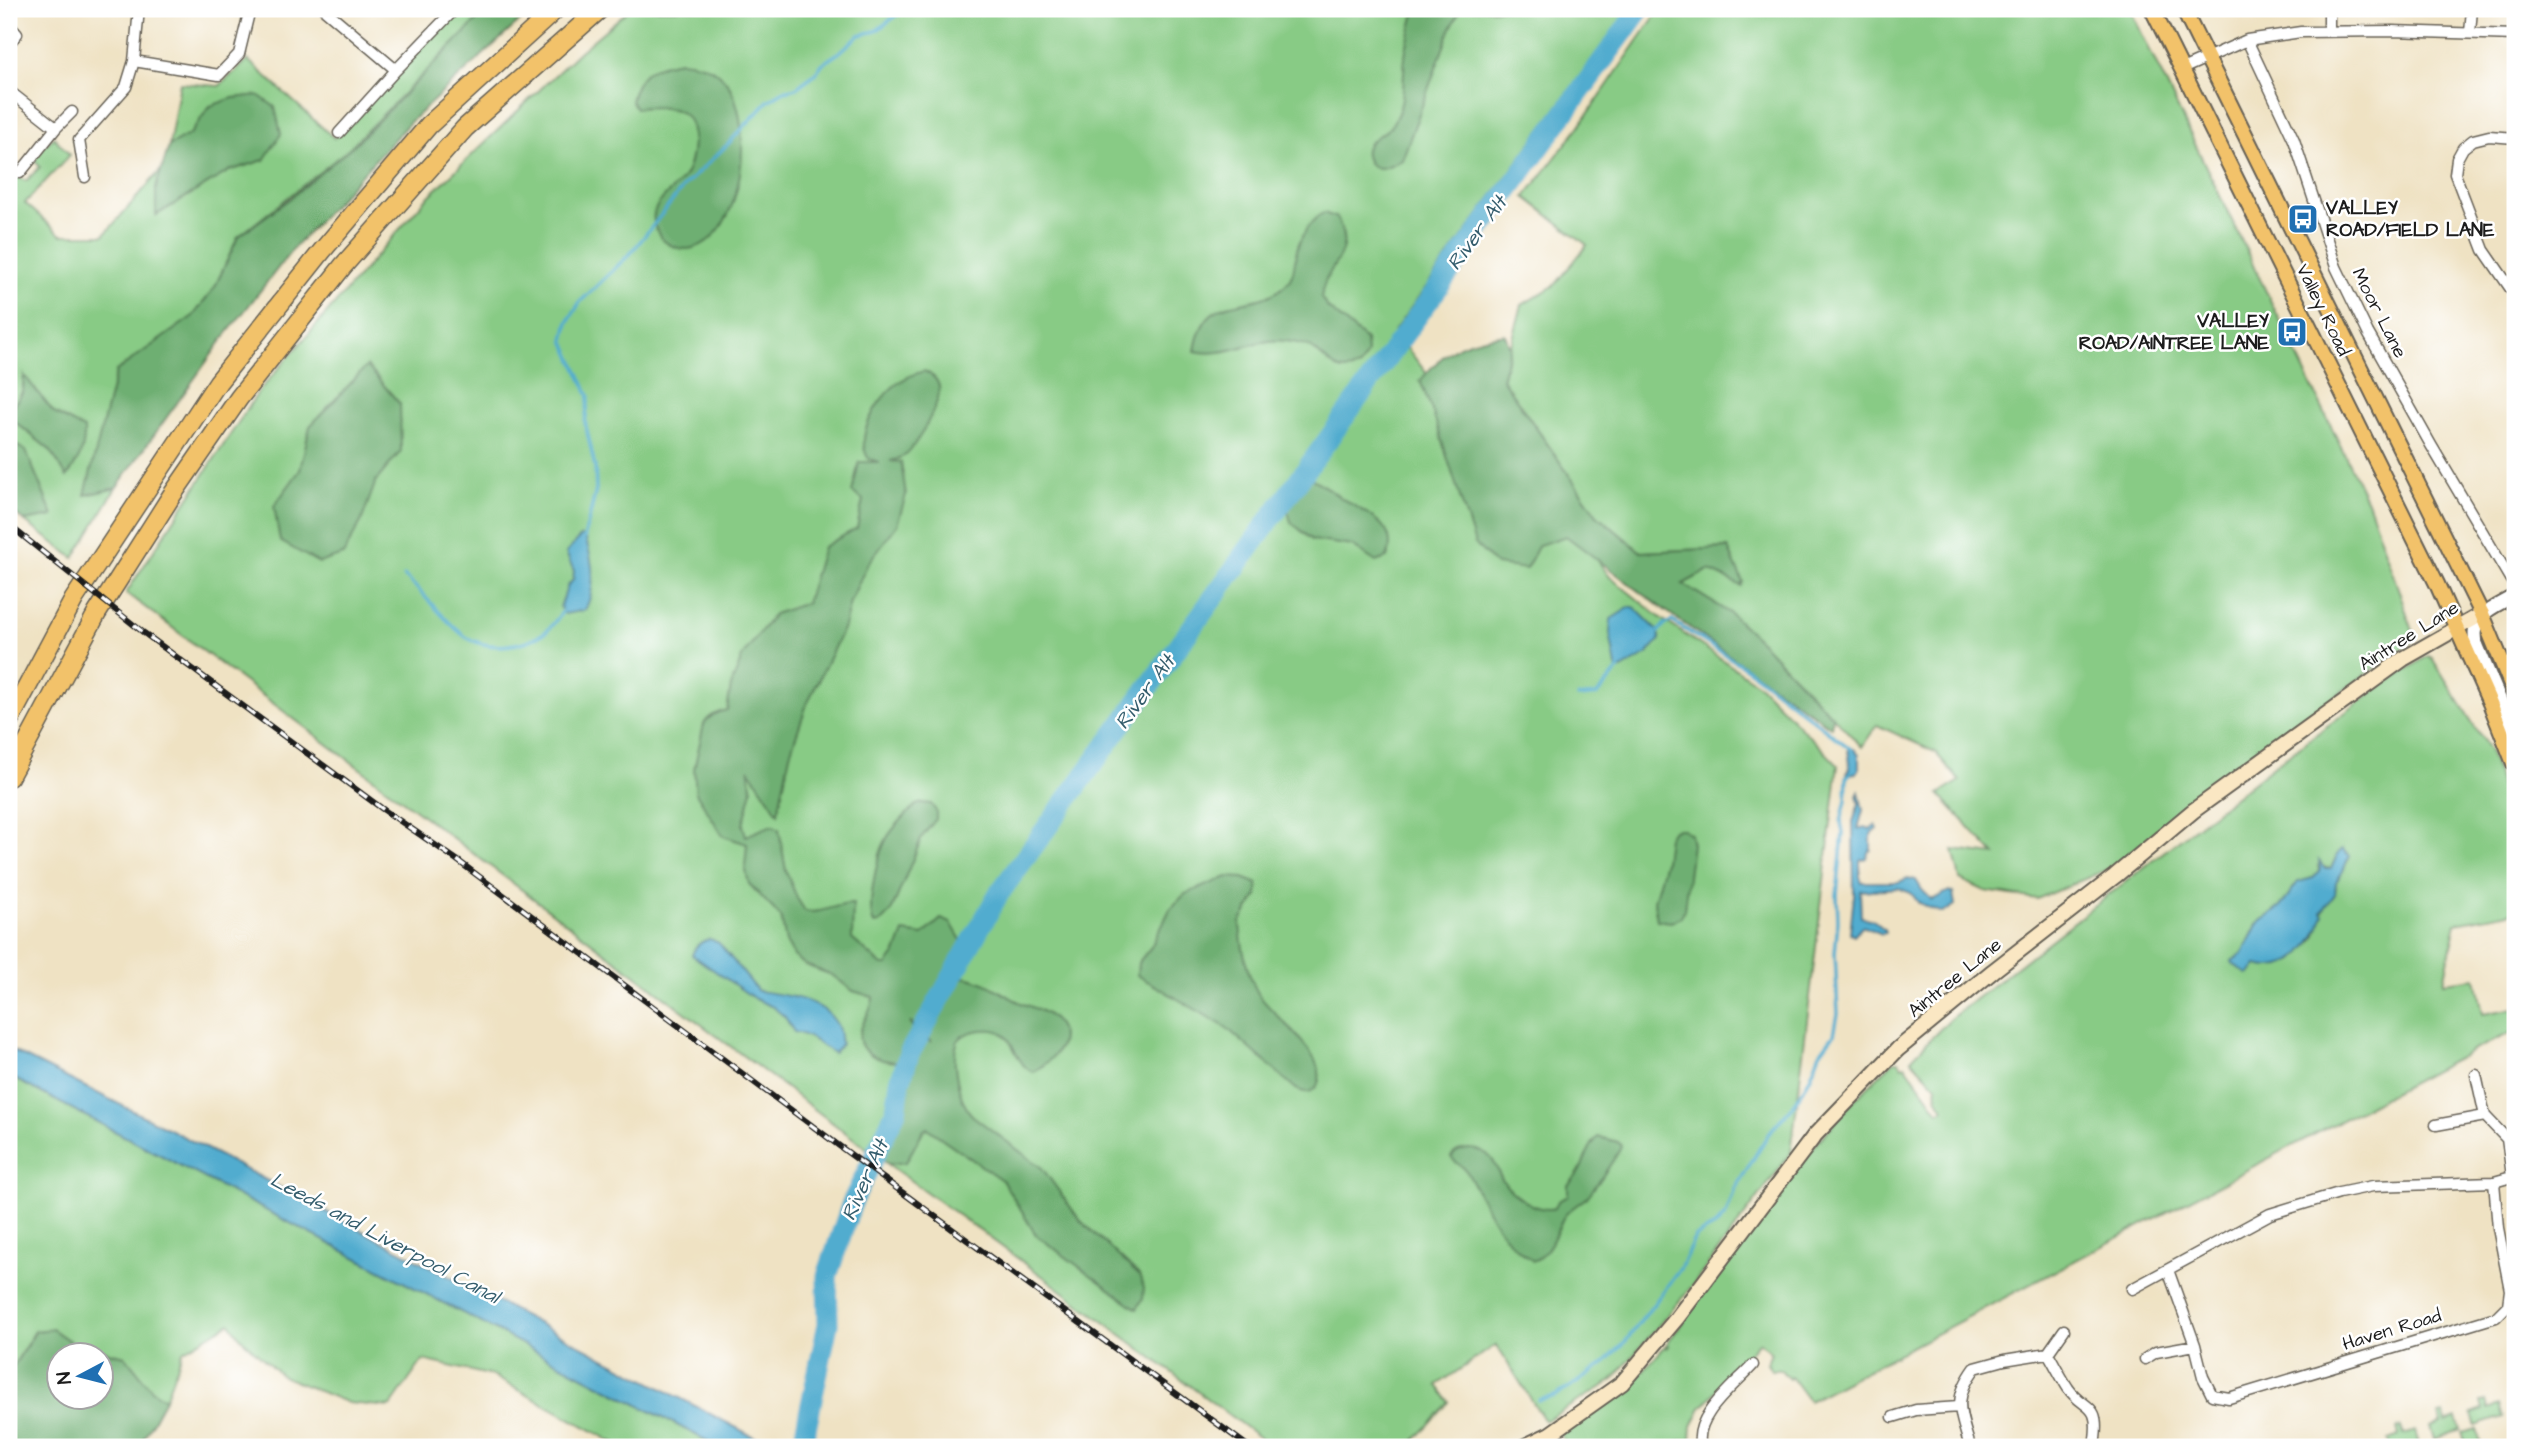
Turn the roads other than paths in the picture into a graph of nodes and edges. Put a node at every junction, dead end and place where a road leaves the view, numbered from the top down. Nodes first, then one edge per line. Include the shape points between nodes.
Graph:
1 (139, 9) edge
2 (250, 9) edge
3 (324, 9) edge
4 (556, 9) edge
5 (600, 9) edge
6 (2152, 9) edge
7 (2183, 9) edge
8 (2329, 9) edge
9 (2472, 9) edge
10 (453, 12) dead end
11 (9, 25) edge
12 (2329, 31) junction
13 (2470, 33) junction
14 (2515, 35) edge
15 (2246, 40) junction
16 (9, 43) edge
17 (2207, 57) junction
18 (134, 61) junction
19 (2182, 69) junction
20 (396, 70) junction
21 (9, 91) edge
22 (72, 112) dead end
23 (55, 128) junction
24 (339, 132) dead end
25 (2515, 138) edge
26 (20, 173) dead end
27 (85, 177) dead end
28 (2515, 295) edge
29 (2515, 587) edge
30 (2513, 601) edge
31 (2483, 614) junction
32 (2456, 629) junction
33 (2515, 694) edge
34 (9, 721) edge
35 (2515, 758) edge
36 (2515, 766) edge
37 (9, 777) edge
38 (2476, 1075) dead end
39 (2485, 1115) junction
40 (2436, 1125) dead end
41 (2513, 1176) edge
42 (2494, 1182) junction
43 (2168, 1270) junction
44 (2132, 1289) dead end
45 (2064, 1330) dead end
46 (2195, 1345) junction
47 (2048, 1353) junction
48 (2145, 1359) dead end
49 (1753, 1365) dead end
50 (1959, 1407) junction
51 (1893, 1417) dead end
52 (1550, 1434) junction
53 (2095, 1439) dead end
54 (1523, 1447) edge
55 (1560, 1447) edge
56 (1701, 1447) edge
57 (1970, 1447) edge

1 - 18 street
2 - 18 street via 239,54 219,75
3 - 20 street
4 - 34 highway via 429,125 233,362 74,599
5 - 37 highway via 464,128 343,266 239,398 97,613
6 - 19 main road, Valley Road
7 - 17 main road, Valley Road
8 - 12 street
9 - 13 street
10 - 20 street
11 - 16 street via 17,34
12 - 13 street
12 - 15 street
13 - 14 street
15 - 17 street
15 - 29 street, Moor Lane via 2294,140 2336,267 2368,333
17 - 19 street
17 - 31 main road, Valley Road
18 - 27 street via 126,87 79,140
19 - 32 main road, Valley Road
20 - 24 street
21 - 23 street
22 - 23 street
23 - 26 street
25 - 28 street via 2473,140 2457,159 2455,174 2484,250
30 - 31 street
31 - 32 main road, Aintree Lane
31 - 33 main road, Valley Road
31 - 35 street via 2475,625 2475,640 2504,709
32 - 36 main road, Valley Road
32 - 52 main road, Aintree Lane via 2371,682 2193,810 1898,1049 1815,1135 1622,1383
38 - 39 street
39 - 40 street
39 - 41 street via 2507,1139
41 - 42 street
42 - 43 street via 2373,1186 2339,1193 2270,1214
42 - 46 street, Haven Road via 2511,1290 2508,1305 2496,1317 2229,1398 2213,1395
43 - 44 street
43 - 46 street, Haven Road
45 - 47 street
46 - 48 street via 2156,1352
47 - 50 street via 1975,1368 1962,1385
47 - 53 street via 2070,1391 2090,1406 2097,1423
49 - 56 street via 1702,1422
50 - 51 street
50 - 57 street
52 - 54 main road, Aintree Lane
52 - 55 street

